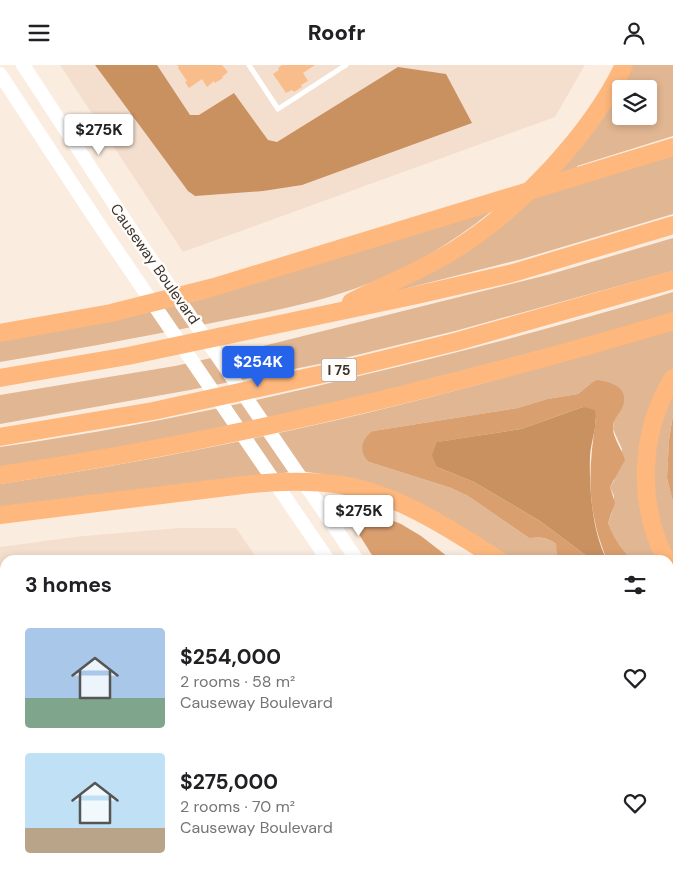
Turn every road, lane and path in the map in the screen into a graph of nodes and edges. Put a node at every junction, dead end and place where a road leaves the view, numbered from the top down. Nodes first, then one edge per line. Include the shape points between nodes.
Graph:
1 (23, 65) edge
2 (249, 65) edge
3 (346, 65) edge
4 (624, 65) edge
5 (0, 74) edge
6 (673, 147) edge
7 (673, 225) edge
8 (673, 280) edge
9 (328, 314) junction
10 (673, 321) edge
11 (0, 333) edge
12 (673, 378) edge
13 (0, 379) edge
14 (0, 437) edge
15 (0, 475) edge
16 (0, 515) edge
17 (325, 555) edge
18 (354, 555) edge
19 (491, 555) edge
20 (664, 555) edge

1 - 18 main road, Causeway Boulevard
2 - 3 lane via 278,109
4 - 9 highway via 605,99 566,151 494,222 437,260
5 - 17 main road, Causeway Boulevard
6 - 11 highway via 214,287 111,313
7 - 9 highway via 513,273
8 - 14 highway, I 75 via 342,370 153,411
9 - 13 highway
10 - 15 highway via 572,351 343,410 188,443
12 - 20 highway via 651,428 645,470 648,509
16 - 19 highway via 269,482 319,482 344,485 404,505

